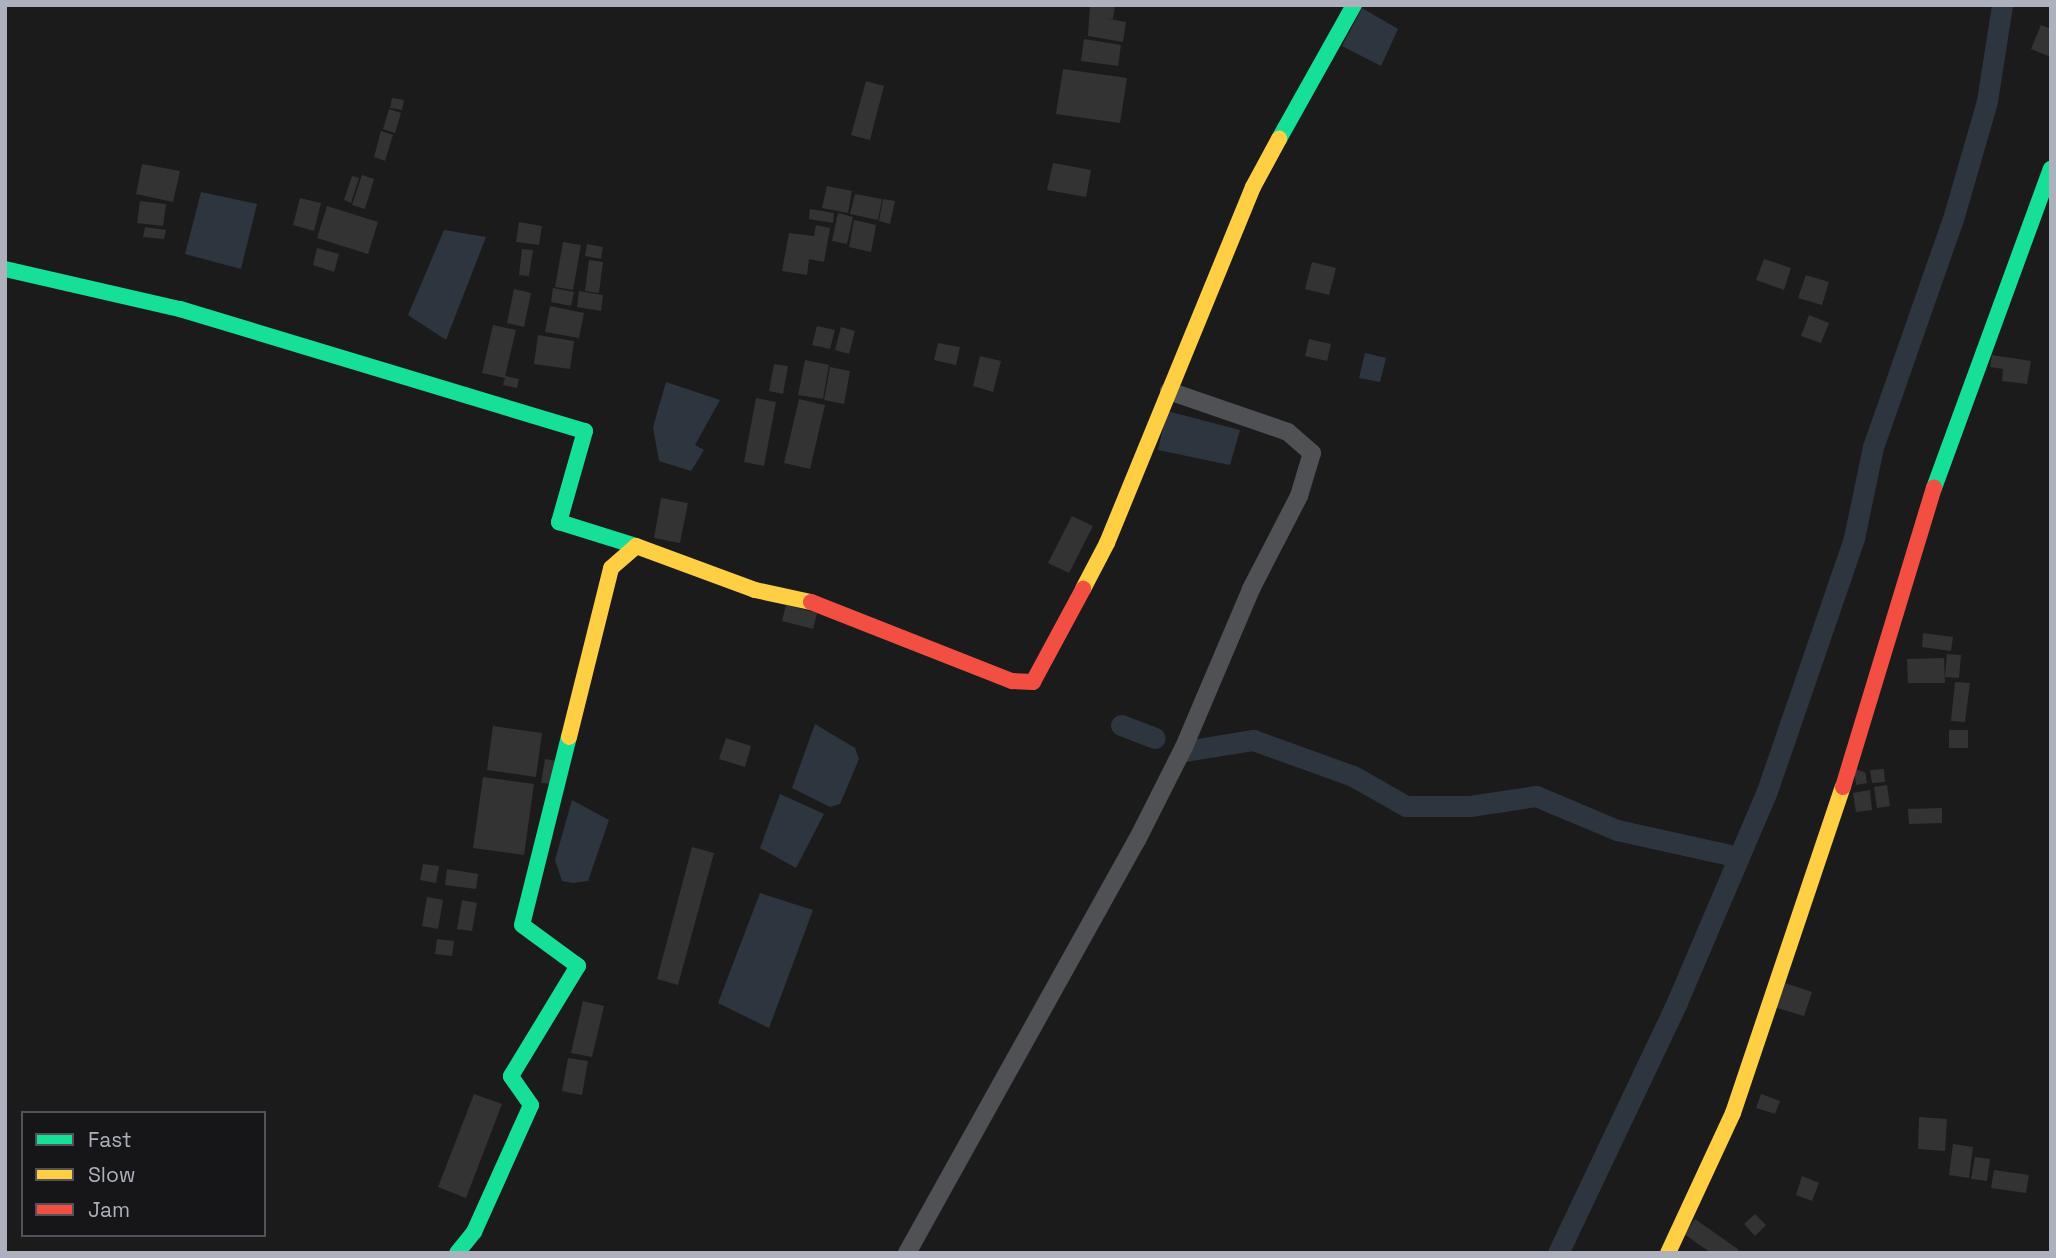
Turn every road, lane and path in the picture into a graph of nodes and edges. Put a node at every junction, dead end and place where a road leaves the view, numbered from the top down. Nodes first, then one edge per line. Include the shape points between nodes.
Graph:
1 (1354, 5) edge
2 (2051, 169) edge
3 (5, 269) edge
4 (1169, 391) junction
5 (636, 546) junction
6 (457, 1253) edge
7 (907, 1253) edge
8 (1668, 1253) edge

1 - 4 street via 1253,187
2 - 8 street via 1924,516 1866,722 1792,928 1733,1113
3 - 5 street via 180,309 328,350 585,431 559,522
4 - 5 street via 1107,543 1033,682 1012,681 824,605 755,590
4 - 7 street via 1288,432 1312,453 1299,496 1251,589 1184,747 1138,840
5 - 6 street via 611,568 522,925 578,965 511,1076 531,1105 474,1232

